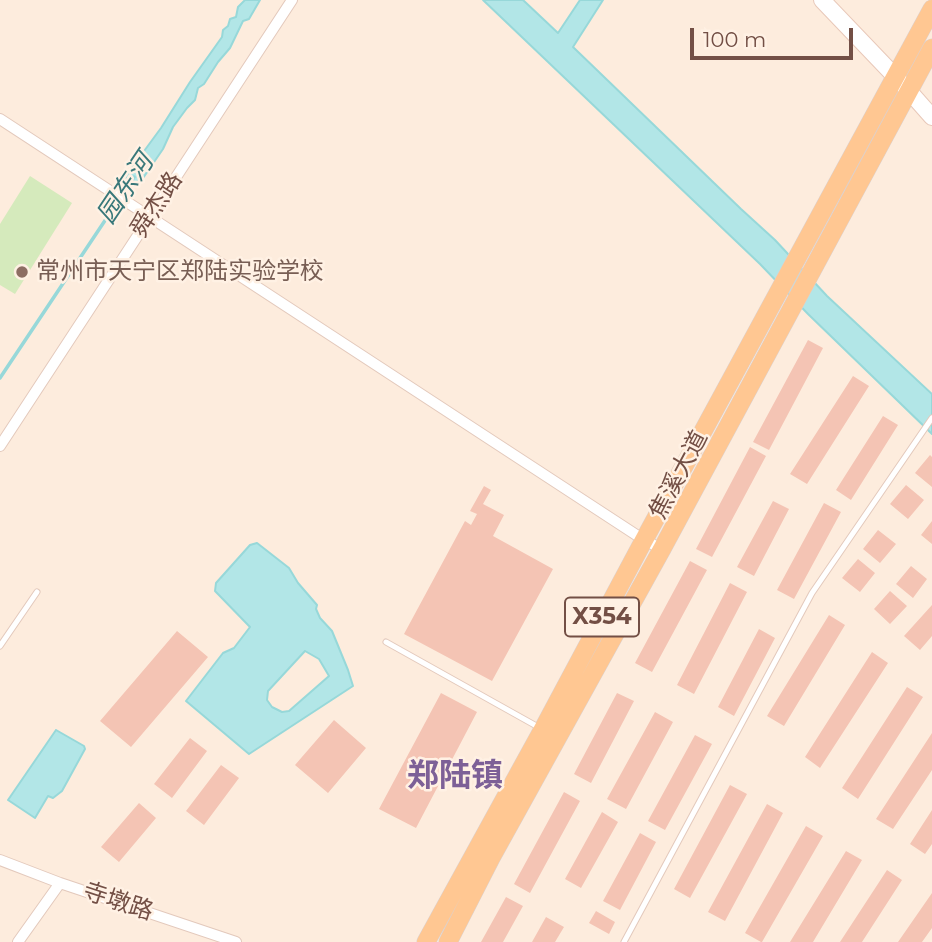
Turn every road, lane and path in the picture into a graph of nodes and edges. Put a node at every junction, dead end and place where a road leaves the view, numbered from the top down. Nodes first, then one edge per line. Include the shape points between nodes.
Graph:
1 (292, 0) edge
2 (822, 0) edge
3 (932, 9) edge
4 (932, 48) edge
5 (895, 78) junction
6 (909, 91) junction
7 (932, 117) edge
8 (0, 119) edge
9 (149, 217) junction
10 (932, 418) edge
11 (0, 446) edge
12 (644, 540) junction
13 (662, 549) junction
14 (37, 592) dead end
15 (386, 642) dead end
16 (0, 646) edge
17 (543, 729) junction
18 (0, 860) edge
19 (60, 883) junction
20 (18, 942) edge
21 (236, 942) edge
22 (426, 942) edge
23 (448, 942) edge
24 (624, 942) edge

1 - 9 street, 舜杰路
2 - 5 street
3 - 5 main road, 焦溪大道 / X354
4 - 6 main road, 焦溪大道 / X354
5 - 6 street
5 - 12 main road, 焦溪大道 / X354
6 - 7 street
6 - 13 main road, 焦溪大道 / X354
8 - 9 street
9 - 11 street, 舜杰路
9 - 12 street
10 - 24 lane via 812,593
12 - 13 street
12 - 17 main road, 焦溪大道 / X354
13 - 23 main road, 焦溪大道 / X354
14 - 16 lane
15 - 17 lane
17 - 22 main road, 焦溪大道 / X354
18 - 19 street, 寺墩路
19 - 20 street
19 - 21 street, 寺墩路

